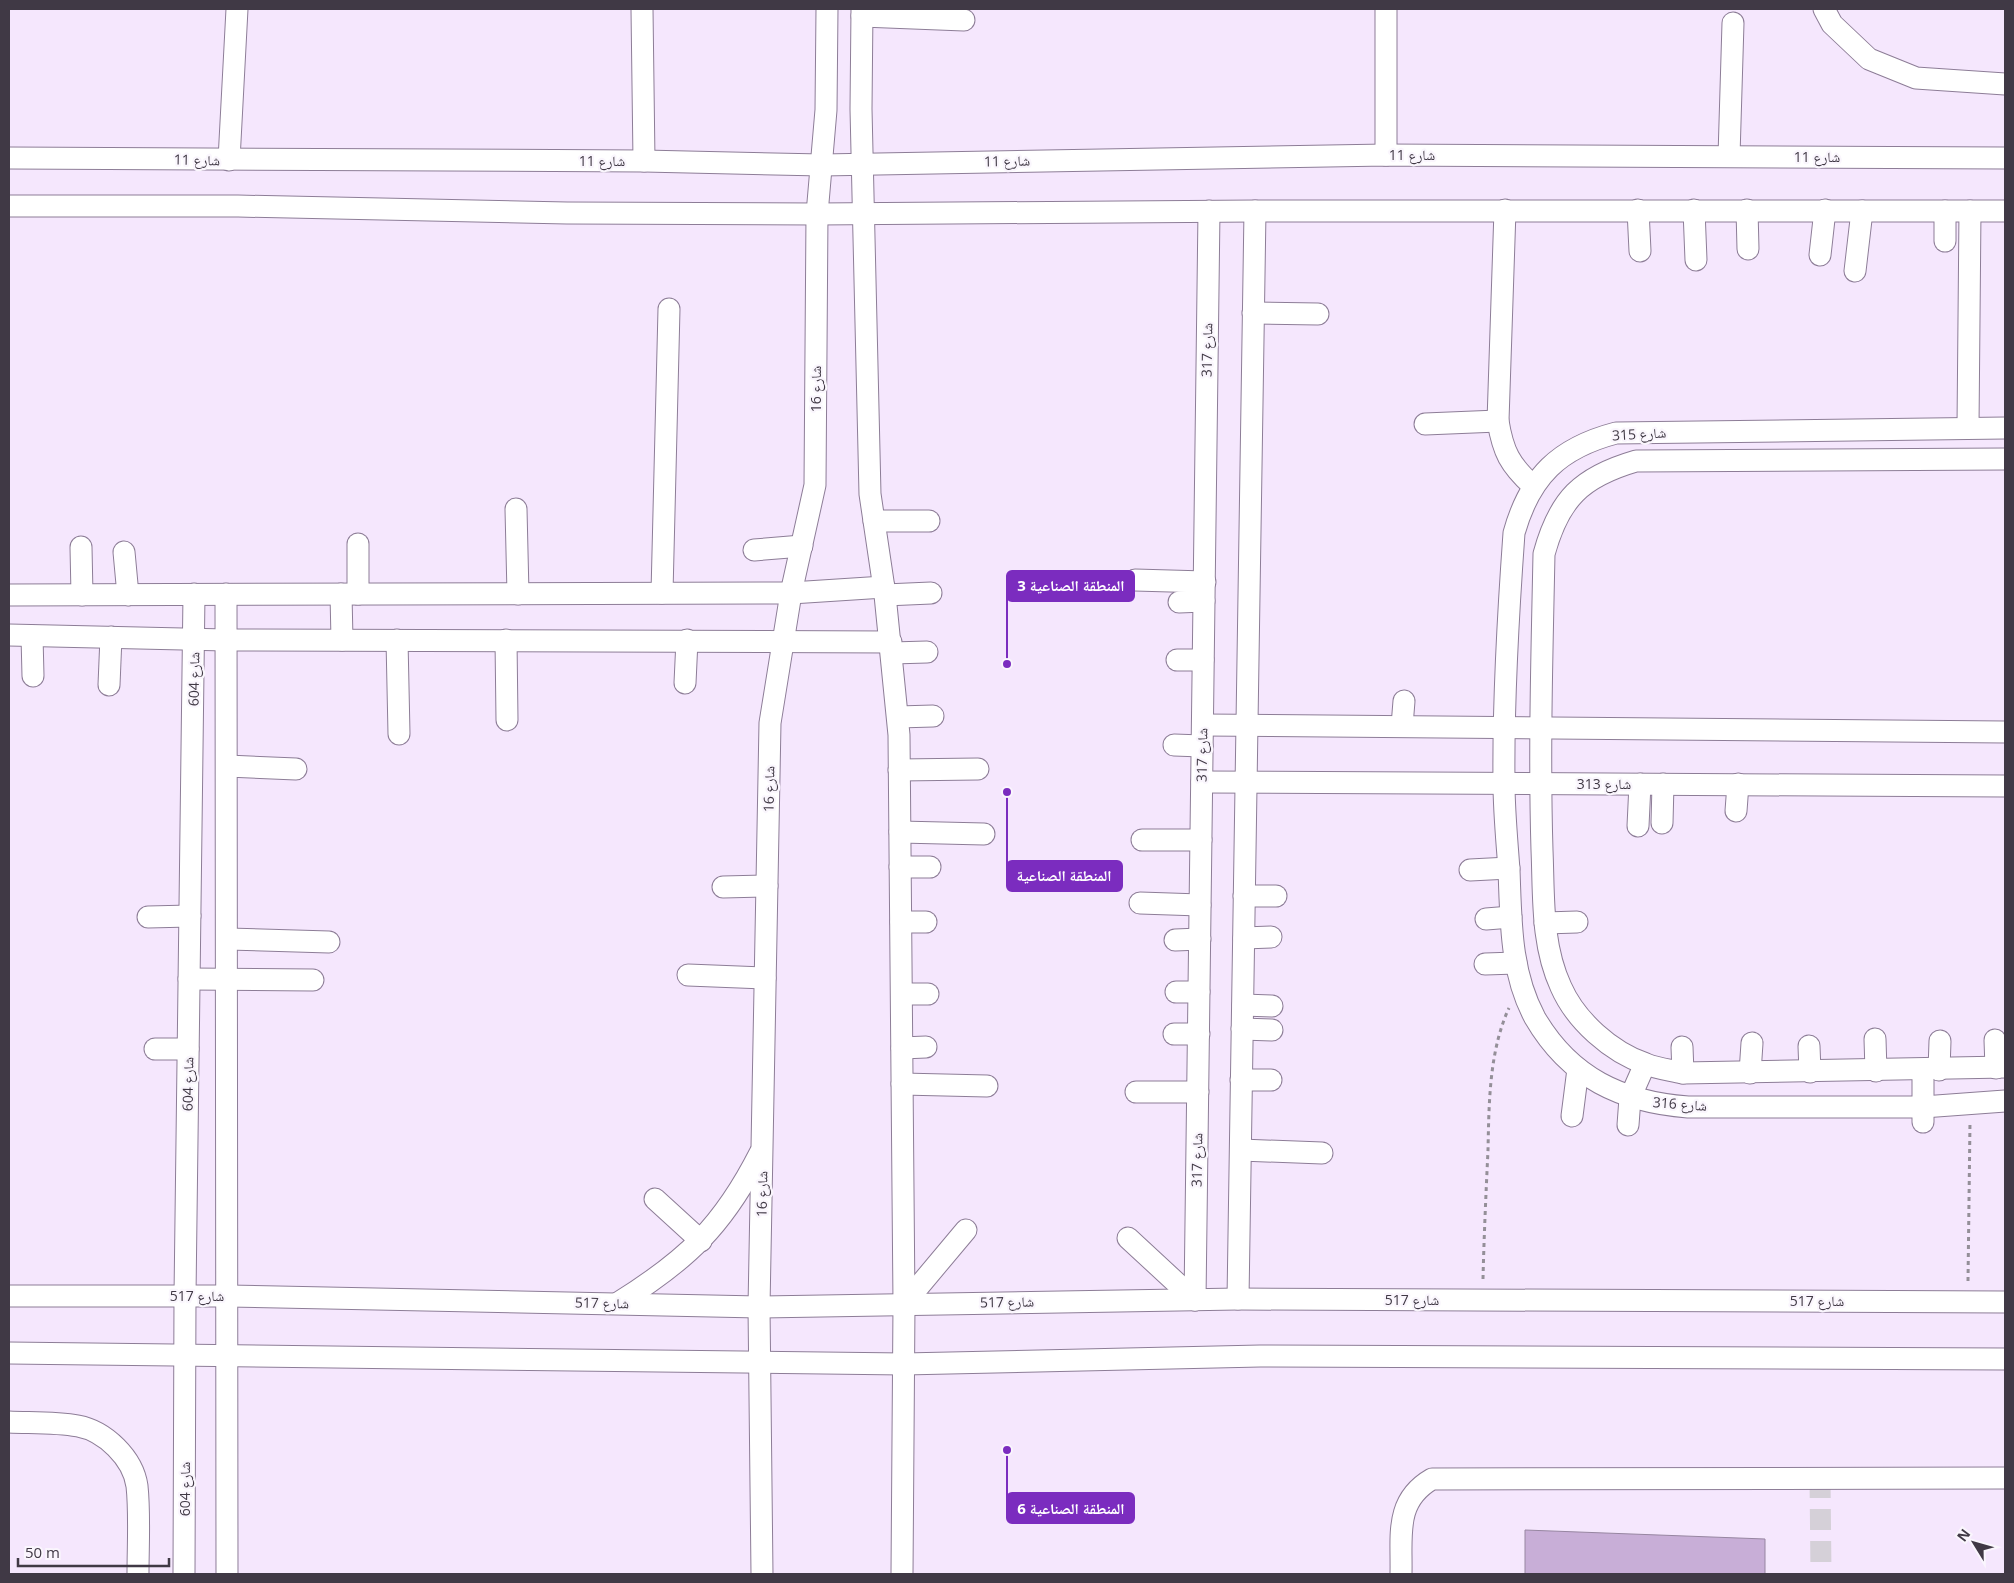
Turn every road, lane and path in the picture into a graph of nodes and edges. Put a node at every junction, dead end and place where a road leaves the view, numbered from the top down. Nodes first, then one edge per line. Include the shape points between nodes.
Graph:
1 (237, 9) edge
2 (642, 9) edge
3 (827, 9) edge
4 (1386, 9) edge
5 (1824, 9) edge
6 (862, 12) edge
7 (964, 20) dead end
8 (1733, 24) dead end
9 (2005, 84) edge
10 (1386, 155) junction
11 (1729, 156) junction
12 (9, 158) edge
13 (2005, 158) edge
14 (229, 160) junction
15 (644, 161) junction
16 (863, 163) junction
17 (822, 165) junction
18 (9, 206) edge
19 (1505, 210) junction
20 (1638, 210) junction
21 (1694, 210) junction
22 (1747, 210) junction
23 (1825, 210) junction
24 (1209, 211) junction
25 (1255, 211) junction
26 (1862, 211) junction
27 (1945, 211) junction
28 (1970, 211) junction
29 (2005, 211) edge
30 (817, 214) junction
31 (865, 214) junction
32 (1945, 241) dead end
33 (1748, 249) dead end
34 (1640, 251) dead end
35 (1820, 255) dead end
36 (1696, 260) dead end
37 (1855, 271) dead end
38 (668, 309) dead end
39 (1253, 313) junction
40 (1318, 314) dead end
41 (1498, 421) junction
42 (1425, 424) dead end
43 (1968, 427) junction
44 (2005, 428) edge
45 (1687, 432) junction
46 (2005, 459) edge
47 (1688, 460) junction
48 (1533, 486) junction
49 (516, 509) dead end
50 (874, 521) junction
51 (929, 521) dead end
52 (358, 544) dead end
53 (802, 546) junction
54 (81, 547) dead end
55 (754, 550) dead end
56 (124, 552) dead end
57 (1135, 580) dead end
58 (884, 591) junction
59 (1204, 592) junction
60 (662, 593) junction
61 (792, 593) junction
62 (931, 593) dead end
63 (194, 594) junction
64 (226, 594) junction
65 (350, 594) junction
66 (518, 594) junction
67 (9, 595) edge
68 (82, 595) junction
69 (128, 595) junction
70 (1179, 602) dead end
71 (9, 635) edge
72 (32, 636) junction
73 (111, 637) junction
74 (194, 639) junction
75 (226, 640) junction
76 (342, 640) junction
77 (396, 640) junction
78 (506, 640) junction
79 (687, 640) junction
80 (782, 640) junction
81 (891, 647) junction
82 (927, 652) dead end
83 (1178, 660) dead end
84 (1203, 660) junction
85 (33, 676) dead end
86 (685, 683) dead end
87 (109, 686) dead end
88 (1404, 700) dead end
89 (933, 716) dead end
90 (898, 717) junction
91 (507, 720) dead end
92 (1203, 725) junction
93 (1247, 725) junction
94 (1402, 726) junction
95 (1505, 728) junction
96 (1541, 728) junction
97 (2005, 732) edge
98 (399, 734) dead end
99 (1174, 745) dead end
100 (1202, 746) junction
101 (227, 766) junction
102 (296, 769) dead end
103 (978, 769) dead end
104 (899, 770) junction
105 (1202, 782) junction
106 (1246, 782) junction
107 (1504, 783) junction
108 (1540, 783) junction
109 (1640, 784) junction
110 (1662, 784) junction
111 (1738, 784) junction
112 (2005, 786) edge
113 (1736, 811) dead end
114 (1662, 823) dead end
115 (1638, 826) dead end
116 (900, 832) junction
117 (984, 834) dead end
118 (1142, 840) dead end
119 (1201, 840) junction
120 (900, 867) junction
121 (930, 867) dead end
122 (1508, 868) junction
123 (1470, 870) dead end
124 (767, 886) junction
125 (723, 887) dead end
126 (1244, 896) junction
127 (1276, 896) dead end
128 (1140, 903) dead end
129 (1200, 904) junction
130 (190, 916) junction
131 (148, 917) dead end
132 (1511, 917) junction
133 (1486, 919) dead end
134 (901, 922) junction
135 (926, 922) dead end
136 (1577, 922) dead end
137 (1545, 923) junction
138 (1271, 937) dead end
139 (1244, 938) junction
140 (228, 939) junction
141 (1200, 939) junction
142 (1175, 940) dead end
143 (329, 942) dead end
144 (1516, 963) junction
145 (1485, 964) dead end
146 (688, 975) dead end
147 (766, 978) junction
148 (189, 979) junction
149 (228, 979) junction
150 (313, 980) dead end
151 (1520, 984) junction
152 (1176, 992) dead end
153 (1199, 992) junction
154 (902, 994) junction
155 (928, 994) dead end
156 (1243, 1005) junction
157 (1272, 1006) dead end
158 (1242, 1029) junction
159 (1272, 1030) dead end
160 (1174, 1034) dead end
161 (1199, 1034) junction
162 (1875, 1039) dead end
163 (1995, 1040) dead end
164 (1940, 1041) dead end
165 (1752, 1043) dead end
166 (1809, 1046) dead end
167 (926, 1047) dead end
168 (1682, 1047) dead end
169 (902, 1048) junction
170 (155, 1049) dead end
171 (188, 1049) junction
172 (1646, 1064) junction
173 (2000, 1067) edge
174 (1578, 1069) junction
175 (1931, 1070) junction
176 (1876, 1071) junction
177 (1750, 1072) junction
178 (1810, 1072) junction
179 (1683, 1073) junction
180 (1241, 1080) junction
181 (1271, 1080) dead end
182 (902, 1084) junction
183 (986, 1086) dead end
184 (1136, 1092) dead end
185 (1198, 1092) junction
186 (1630, 1098) junction
187 (2005, 1101) edge
188 (1970, 1104) junction
189 (1923, 1114) junction
190 (1572, 1116) dead end
191 (1628, 1125) dead end
192 (762, 1148) junction
193 (1240, 1150) junction
194 (1322, 1154) dead end
195 (655, 1199) dead end
196 (966, 1230) dead end
197 (1128, 1238) dead end
198 (701, 1241) junction
199 (9, 1296) edge
200 (185, 1296) junction
201 (228, 1296) junction
202 (1238, 1299) junction
203 (1195, 1300) junction
204 (1482, 1300) junction
205 (1968, 1302) junction
206 (2005, 1302) edge
207 (618, 1304) junction
208 (904, 1304) junction
209 (759, 1306) junction
210 (9, 1354) edge
211 (185, 1355) junction
212 (228, 1355) junction
213 (2005, 1359) edge
214 (761, 1361) junction
215 (904, 1364) junction
216 (9, 1422) edge
217 (2005, 1478) edge
218 (138, 1574) edge
219 (184, 1574) edge
220 (227, 1574) edge
221 (762, 1574) edge
222 (902, 1574) edge
223 (1401, 1574) edge

1 - 14 street
2 - 15 street
3 - 17 street, شارع 16
4 - 10 street
5 - 9 street via 1832,24 1869,58 1916,78
6 - 7 street
6 - 16 street
8 - 11 street
10 - 11 street, شارع 11
10 - 16 street, شارع 11
11 - 13 street, شارع 11
12 - 14 street, شارع 11
14 - 15 street, شارع 11
15 - 17 street, شارع 11
16 - 17 street, شارع 11
16 - 31 street
17 - 30 street, شارع 16
18 - 30 street
19 - 20 street
19 - 25 street
19 - 41 street
20 - 21 street
20 - 34 street
21 - 22 street
21 - 36 street
22 - 23 street
22 - 33 street
23 - 26 street
23 - 35 street
24 - 25 street
24 - 31 street
24 - 59 street, شارع 317
25 - 39 street
26 - 27 street
26 - 37 street
27 - 28 street
27 - 32 street
28 - 29 street
28 - 43 street
30 - 31 street
30 - 53 street, شارع 16 via 815,485
31 - 50 street via 870,494
38 - 60 street
39 - 40 street
39 - 93 street
41 - 42 street
41 - 48 street via 1502,446 1514,469
43 - 44 street, شارع 315
43 - 45 street, شارع 315
45 - 47 street
45 - 48 street, شارع 315 via 1616,433 1592,439 1549,466
46 - 47 street, شارع 315
47 - 96 street, شارع 315 via 1636,461 1610,469 1585,483 1566,503 1551,527 1544,554
48 - 95 street, شارع 315 via 1521,509 1514,533
49 - 66 street
50 - 51 street
50 - 58 street
52 - 65 street
53 - 55 street
53 - 61 street, شارع 16
54 - 68 street
56 - 69 street
57 - 59 street
58 - 61 street
58 - 62 street
58 - 81 street
59 - 70 street
59 - 84 street, شارع 317
60 - 61 street
60 - 66 street
61 - 80 street, شارع 16
63 - 64 street
63 - 69 street
63 - 74 street, شارع 604
64 - 65 street
64 - 75 street
65 - 66 street
65 - 76 street
67 - 68 street
68 - 69 street
71 - 72 street
72 - 73 street
72 - 85 street
73 - 74 street
73 - 87 street
74 - 75 street
74 - 130 street, شارع 604
75 - 76 street
75 - 101 street
76 - 77 street
77 - 78 street
77 - 98 street
78 - 79 street
78 - 91 street
79 - 80 street
79 - 86 street
80 - 81 street
80 - 124 street, شارع 16 via 770,722
81 - 82 street
81 - 90 street
83 - 84 street
84 - 92 street, شارع 317
88 - 94 street
89 - 90 street
90 - 104 street
92 - 93 street
92 - 100 street, شارع 317
93 - 94 street
93 - 106 street
94 - 95 street
95 - 96 street
95 - 107 street, شارع 315
96 - 97 street
96 - 108 street, شارع 315
99 - 100 street
100 - 105 street, شارع 317
101 - 102 street
101 - 140 street
103 - 104 street
104 - 116 street
105 - 106 street, شارع 313
105 - 119 street, شارع 317
106 - 107 street, شارع 313
106 - 126 street
107 - 108 street, شارع 313
107 - 122 street, شارع 316
108 - 109 street, شارع 313
108 - 137 street
109 - 110 street, شارع 313
109 - 115 street
110 - 111 street, شارع 313
110 - 114 street
111 - 112 street, شارع 313 via 1878,794
111 - 113 street
116 - 117 street
116 - 120 street
118 - 119 street
119 - 129 street, شارع 317
120 - 121 street
120 - 134 street
122 - 123 street
122 - 132 street, شارع 316
124 - 125 street
124 - 147 street, شارع 16
126 - 127 street
126 - 139 street
128 - 129 street
129 - 141 street, شارع 317
130 - 131 street
130 - 148 street, شارع 604
132 - 133 street
132 - 144 street, شارع 316
134 - 135 street
134 - 154 street
136 - 137 street
137 - 172 street via 1548,953 1561,989 1583,1021 1611,1046
138 - 139 street
139 - 156 street
140 - 143 street
140 - 149 street
141 - 142 street
141 - 153 street, شارع 317
144 - 145 street
144 - 151 street, شارع 316
146 - 147 street
147 - 192 street, شارع 16
148 - 149 street
148 - 171 street, شارع 604
149 - 150 street
149 - 201 street
151 - 174 street, شارع 316 via 1535,1018 1557,1048
151 - 204 path via 1504,1018 1490,1098
152 - 153 street
153 - 161 street, شارع 317
154 - 155 street
154 - 169 street
156 - 157 street
156 - 158 street
158 - 159 street
158 - 180 street
160 - 161 street
161 - 185 street, شارع 317
162 - 176 street
163 - 173 street
164 - 175 street
165 - 177 street
166 - 178 street
167 - 169 street
168 - 179 street
169 - 182 street
170 - 171 street
171 - 200 street, شارع 604
172 - 179 street
172 - 186 street
173 - 175 street
174 - 186 street, شارع 316 via 1602,1086
174 - 190 street
175 - 176 street
175 - 189 street
176 - 178 street
177 - 178 street
177 - 179 street
180 - 181 street
180 - 193 street
182 - 183 street
182 - 208 street
184 - 185 street
185 - 203 street, شارع 317
186 - 189 street, شارع 316 via 1688,1114
186 - 191 street
187 - 188 street, شارع 316
188 - 189 street, شارع 316
188 - 205 path
192 - 198 street via 746,1182
192 - 209 street, شارع 16
193 - 194 street
193 - 202 street
195 - 198 street
196 - 208 street
197 - 203 street
198 - 207 street via 662,1275
199 - 200 street, شارع 517
200 - 201 street, شارع 517
200 - 211 street, شارع 604
201 - 207 street, شارع 517
201 - 212 street
202 - 203 street, شارع 517
202 - 204 street, شارع 517
203 - 208 street, شارع 517
204 - 205 street, شارع 517
205 - 206 street, شارع 517
207 - 209 street, شارع 517
208 - 209 street, شارع 517
208 - 215 street
209 - 214 street, شارع 16
210 - 211 street
211 - 212 street
211 - 219 street, شارع 604
212 - 214 street
212 - 220 street
213 - 215 street via 1260,1356
214 - 215 street
214 - 221 street, شارع 16
215 - 222 street
216 - 218 street via 78,1426 109,1441 121,1454 137,1484
217 - 223 street via 1432,1479 1415,1492 1404,1510

